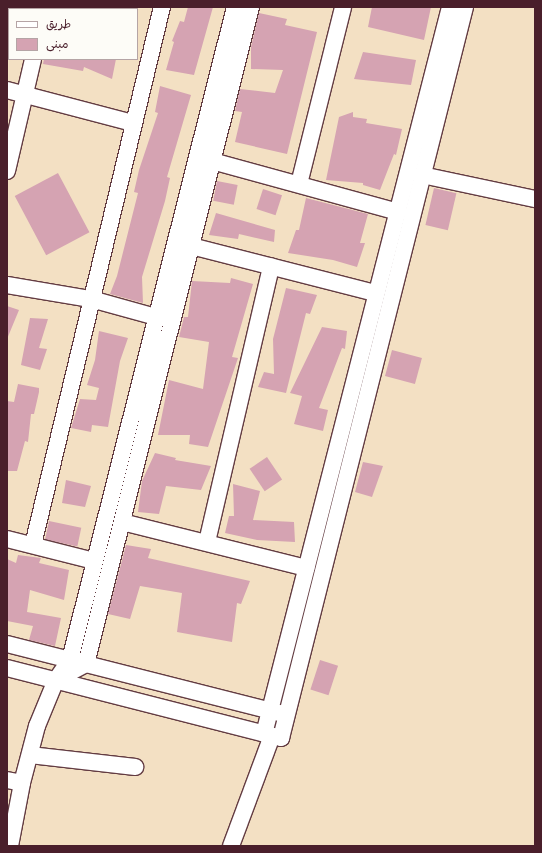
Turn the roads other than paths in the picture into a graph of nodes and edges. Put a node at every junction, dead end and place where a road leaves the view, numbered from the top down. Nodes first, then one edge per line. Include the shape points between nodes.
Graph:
1 (162, 7) edge
2 (234, 7) edge
3 (251, 7) edge
4 (343, 7) edge
5 (450, 7) edge
6 (465, 7) edge
7 (33, 60) edge
8 (7, 90) edge
9 (24, 94) junction
10 (133, 123) junction
11 (212, 161) junction
12 (7, 172) edge
13 (422, 175) junction
14 (299, 184) junction
15 (535, 198) edge
16 (398, 212) junction
17 (191, 246) junction
18 (271, 266) junction
19 (7, 285) edge
20 (376, 293) junction
21 (91, 298) junction
22 (156, 317) junction
23 (122, 522) junction
24 (7, 539) edge
25 (207, 542) junction
26 (33, 545) junction
27 (94, 561) junction
28 (306, 568) junction
29 (7, 644) edge
30 (70, 660) junction
31 (86, 664) junction
32 (7, 668) edge
33 (56, 680) junction
34 (269, 710) junction
35 (287, 714) junction
36 (268, 735) junction
37 (30, 754) junction
38 (135, 767) dead end
39 (15, 781) edge
40 (239, 825) junction
41 (10, 846) edge
42 (219, 846) edge
43 (231, 846) edge

1 - 10 street
2 - 22 street
3 - 11 street
4 - 14 street
5 - 16 street
6 - 13 street
7 - 9 street
8 - 9 street
9 - 10 street
9 - 12 street
10 - 21 street
11 - 14 street
11 - 17 street
13 - 15 street
13 - 35 street
14 - 16 street
16 - 20 street
17 - 18 street
17 - 23 street
18 - 20 street
18 - 25 street
19 - 21 street
20 - 28 street
21 - 22 street
21 - 26 street
22 - 27 street
23 - 25 street
23 - 31 street
24 - 26 street
25 - 28 street
26 - 27 street
27 - 30 street
28 - 34 street
29 - 30 street
30 - 31 street
30 - 33 street
31 - 33 street
31 - 34 street
32 - 33 street
33 - 36 street
33 - 37 street via 37,726
34 - 35 street
34 - 36 street
35 - 36 street via 281,738
36 - 40 street
37 - 38 street
37 - 39 street
39 - 41 street
40 - 42 street
40 - 43 street

